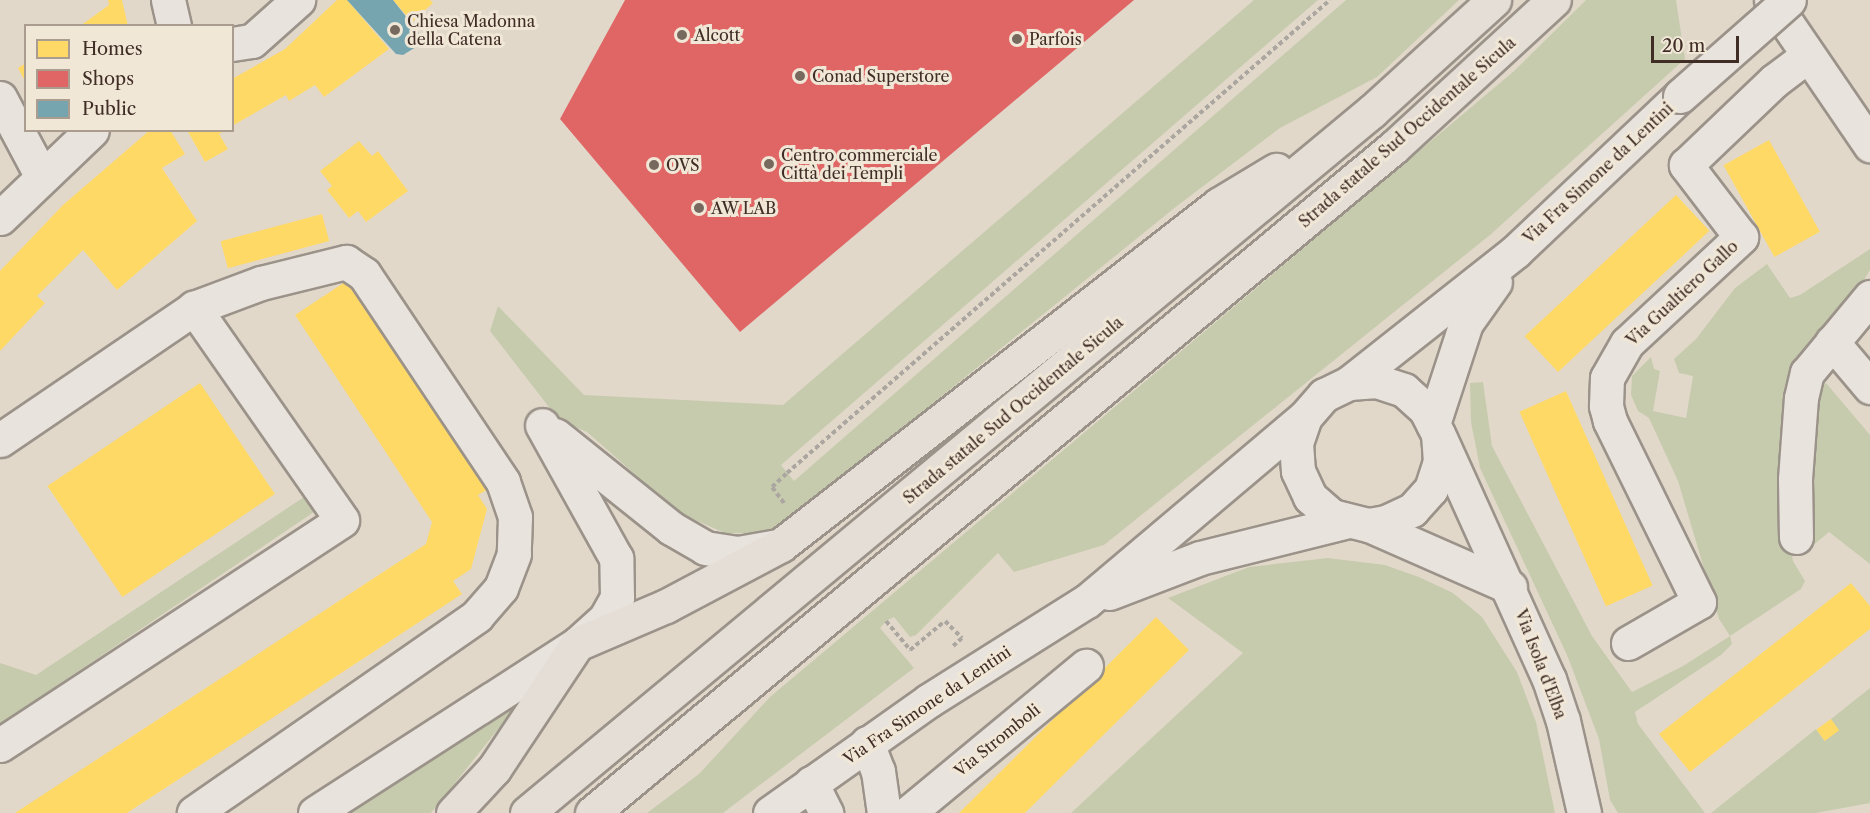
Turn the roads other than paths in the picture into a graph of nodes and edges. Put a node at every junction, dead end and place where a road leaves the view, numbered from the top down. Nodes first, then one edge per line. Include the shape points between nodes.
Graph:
1 (168, 0) edge
2 (298, 0) edge
3 (1494, 0) edge
4 (1554, 0) edge
5 (1771, 0) edge
6 (1789, 0) edge
7 (174, 24) edge
8 (234, 44) edge
9 (1806, 57) junction
10 (0, 98) edge
11 (1372, 111) junction
12 (90, 132) edge
13 (9, 138) edge
14 (1870, 145) edge
15 (41, 175) junction
16 (0, 218) edge
17 (1516, 251) junction
18 (1870, 297) edge
19 (194, 308) junction
20 (1832, 342) junction
21 (1349, 383) junction
22 (1870, 387) edge
23 (1305, 417) junction
24 (1435, 429) junction
25 (0, 440) edge
26 (1358, 523) junction
27 (1796, 537) dead end
28 (781, 545) junction
29 (1510, 587) junction
30 (1087, 601) junction
31 (1628, 643) dead end
32 (577, 644) junction
33 (1086, 666) dead end
34 (867, 743) junction
35 (0, 745) edge
36 (811, 783) junction
37 (194, 813) edge
38 (315, 813) edge
39 (453, 813) edge
40 (527, 813) edge
41 (592, 813) edge
42 (770, 813) edge
43 (826, 813) edge
44 (884, 813) edge
45 (908, 813) edge
46 (1584, 813) edge

1 - 7 street
2 - 8 street via 252,40
3 - 11 main road, Strada statale Sud Occidentale Sicula
4 - 41 main road, Strada statale Sud Occidentale Sicula via 1394,147
5 - 9 street
6 - 17 street, Via Fra Simone da Lentini, bridge via 1680,96
9 - 14 street
9 - 31 street, Via Gualtiero Gallo via 1774,81 1686,165 1741,237 1627,343 1607,378 1610,421 1699,602
10 - 13 street
11 - 28 main road via 1218,205
11 - 40 main road, Strada statale Sud Occidentale Sicula
12 - 15 street
13 - 15 street
15 - 16 street
17 - 21 street
17 - 24 street via 1466,323
18 - 20 street
19 - 25 street
19 - 35 street via 342,520
19 - 37 street via 327,264 346,262 364,274 502,482 515,517 514,554 501,588 477,616
20 - 22 street
20 - 27 street via 1807,373 1801,398 1793,507
21 - 23 street via 1324,395
21 - 24 street via 1377,381 1404,390 1425,409
23 - 26 street via 1296,443 1298,471 1310,497 1332,516
23 - 30 street
24 - 26 street via 1440,462 1431,489 1412,510 1386,522
24 - 29 street, Via Isola d'Elba
26 - 29 street
26 - 30 street via 1200,558
28 - 32 main road via 666,606
28 - 32 street via 738,553 705,548 671,528 542,425 616,558 616,597 605,619
29 - 46 street, Via Isola d'Elba via 1563,721
30 - 34 street, Via Fra Simone da Lentini
32 - 38 street
32 - 39 main road via 494,769
33 - 45 street, Via Stromboli
34 - 36 street, Via Fra Simone da Lentini
34 - 44 street via 878,771
36 - 42 street, Via Fra Simone da Lentini
36 - 43 street

